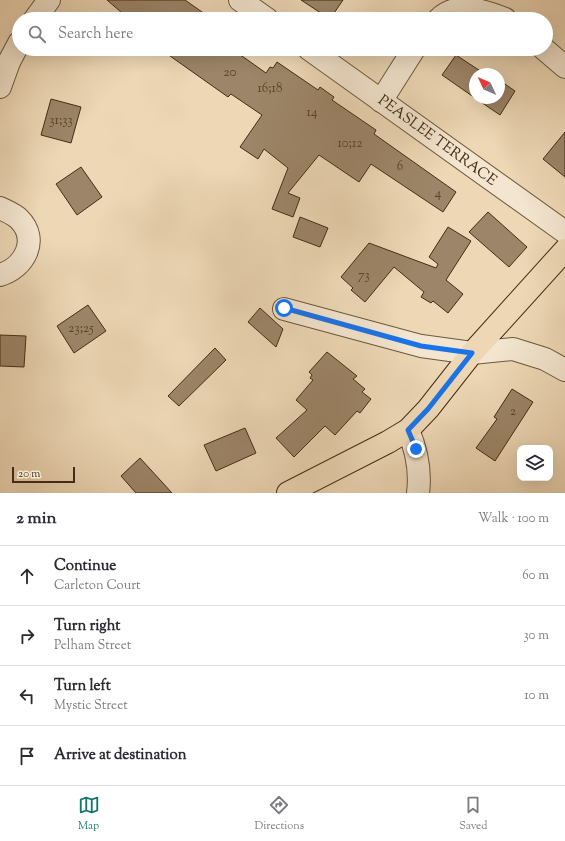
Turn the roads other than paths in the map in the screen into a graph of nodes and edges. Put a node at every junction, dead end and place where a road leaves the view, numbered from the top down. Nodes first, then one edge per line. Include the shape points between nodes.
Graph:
1 (49, 0) edge
2 (240, 0) edge
3 (40, 12) edge
4 (257, 12) edge
5 (450, 12) edge
6 (487, 12) edge
7 (12, 56) edge
8 (319, 56) edge
9 (410, 56) edge
10 (552, 56) edge
11 (565, 67) edge
12 (0, 87) edge
13 (381, 101) junction
14 (0, 208) edge
15 (565, 232) edge
16 (565, 250) edge
17 (0, 275) edge
18 (284, 308) dead end
19 (472, 353) junction
20 (565, 370) edge
21 (408, 430) junction
22 (288, 493) edge
23 (418, 493) edge

1 - 3 street
2 - 4 street
5 - 6 street via 467,9
7 - 12 street
8 - 13 street, PEASLEE TERRACE
9 - 13 street
10 - 11 street
13 - 15 street, PEASLEE TERRACE
14 - 17 street via 19,219 25,227 28,248 25,258 18,266
16 - 19 main road
18 - 19 street via 421,346
19 - 20 street via 513,349 545,359
19 - 21 main road
21 - 22 main road
21 - 23 street via 416,449 420,478

